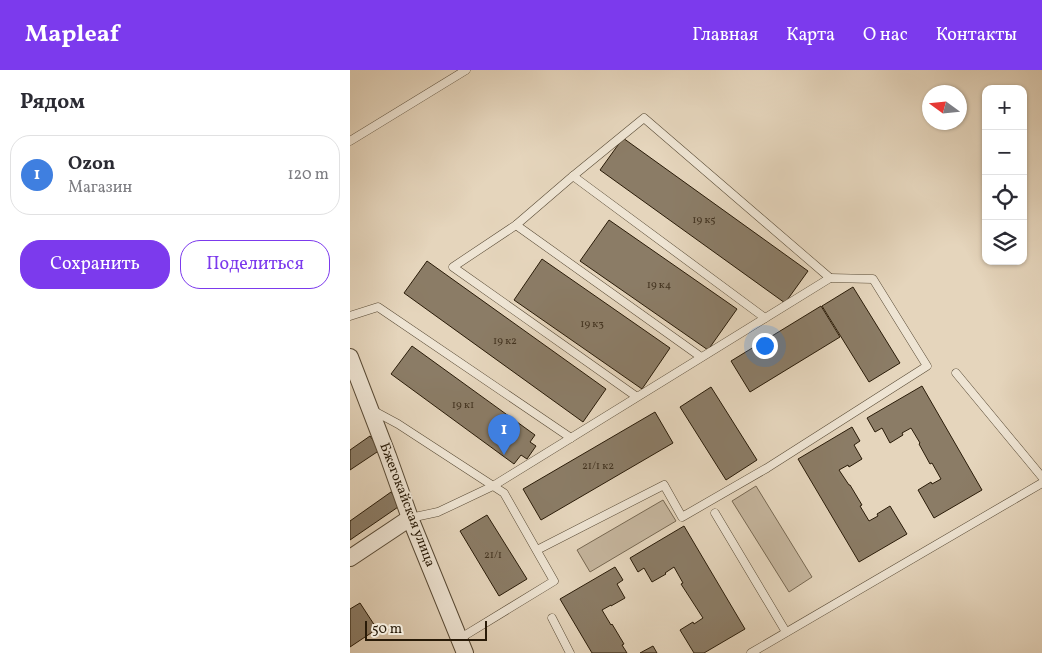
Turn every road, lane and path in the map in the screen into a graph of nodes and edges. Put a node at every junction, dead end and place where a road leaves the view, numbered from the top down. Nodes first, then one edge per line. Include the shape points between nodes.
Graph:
1 (466, 70) edge
2 (350, 141) edge
3 (573, 176) junction
4 (516, 225) junction
5 (830, 278) junction
6 (350, 316) edge
7 (766, 318) junction
8 (350, 357) edge
9 (701, 357) junction
10 (956, 373) dead end
11 (637, 397) junction
12 (370, 409) junction
13 (570, 438) junction
14 (1042, 477) edge
15 (1042, 483) edge
16 (493, 486) junction
17 (715, 513) dead end
18 (410, 518) junction
19 (537, 550) junction
20 (350, 558) edge
21 (552, 618) dead end
22 (786, 632) junction
23 (462, 646) edge
24 (570, 653) edge
25 (751, 653) edge

1 - 2 lane
3 - 4 lane
3 - 5 lane via 644,118
3 - 7 lane
4 - 9 lane
4 - 11 lane via 453,267
5 - 7 lane
5 - 19 lane via 873,279 927,366 767,468 682,517 664,485
6 - 13 lane via 378,307
7 - 9 lane
8 - 12 street, Бжегокайская улица
9 - 11 lane
10 - 14 lane
11 - 13 lane
12 - 16 lane
12 - 18 street, Бжегокайская улица
13 - 16 lane
15 - 22 lane
16 - 18 lane via 438,512
16 - 19 lane via 504,493
17 - 22 lane
18 - 20 street
18 - 23 street, Бжегокайская улица
19 - 23 lane via 554,581
21 - 24 lane
22 - 25 lane

